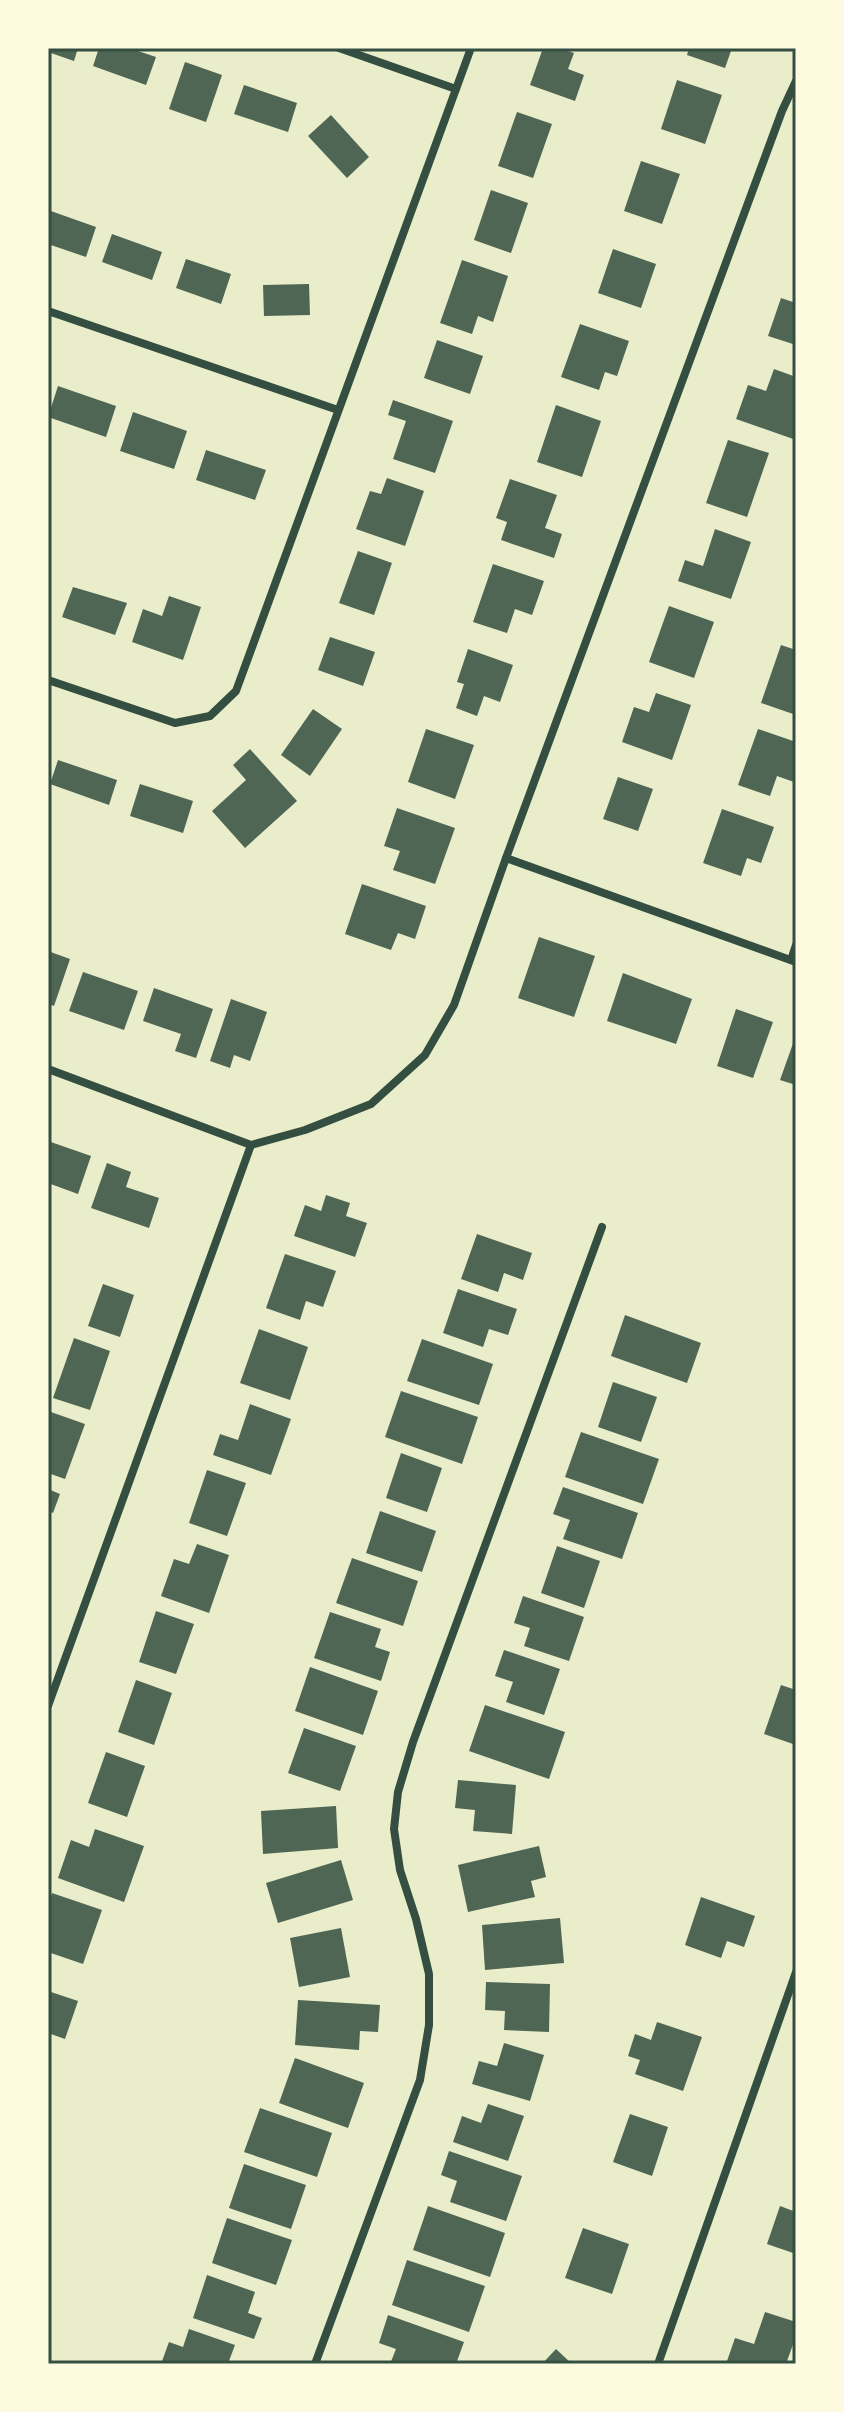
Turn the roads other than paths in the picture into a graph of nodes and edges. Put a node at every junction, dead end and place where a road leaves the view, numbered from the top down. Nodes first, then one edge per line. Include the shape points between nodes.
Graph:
1 (339, 48) edge
2 (471, 48) edge
3 (796, 81) edge
4 (456, 89) junction
5 (48, 311) edge
6 (338, 410) junction
7 (48, 680) edge
8 (506, 858) junction
9 (796, 945) edge
10 (793, 961) edge
11 (48, 1069) edge
12 (251, 1145) junction
13 (602, 1227) dead end
14 (48, 1706) edge
15 (796, 1972) edge
16 (315, 2364) edge
17 (658, 2364) edge

1 - 4 street
2 - 4 street
3 - 8 street
4 - 6 street
5 - 6 street
6 - 7 street via 236,691 210,716 175,723
8 - 10 street
8 - 12 street via 454,1005 425,1055 371,1104
9 - 10 street
11 - 12 street
12 - 14 street
13 - 16 street via 398,1792 394,1829 429,1974 429,2025 420,2080
15 - 17 street

